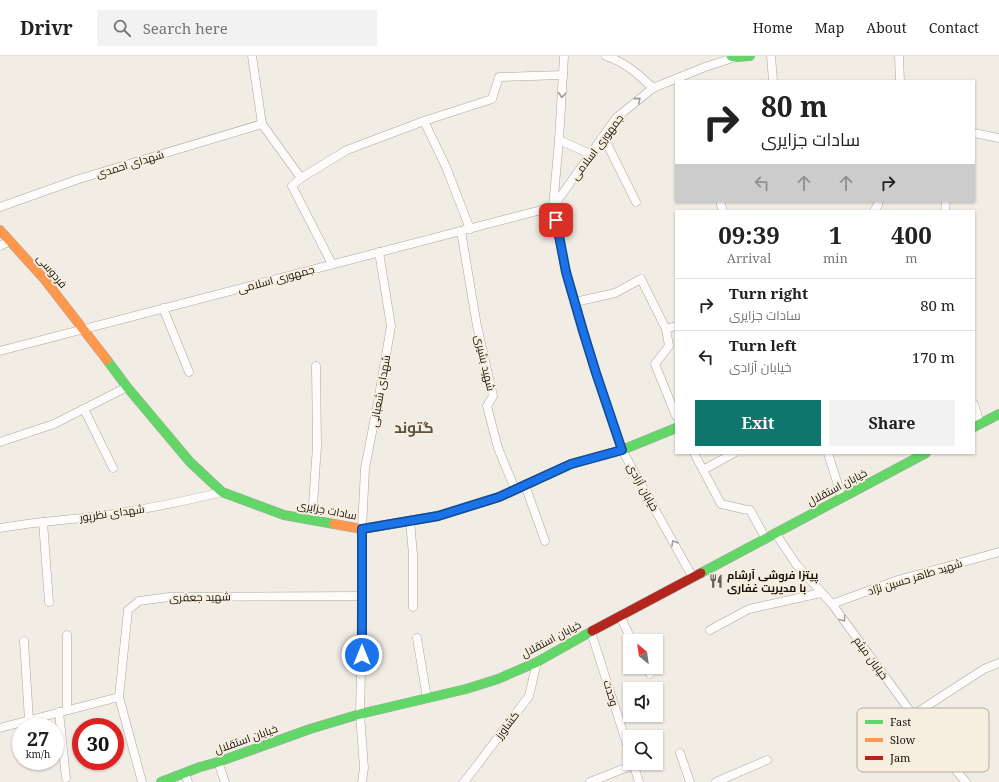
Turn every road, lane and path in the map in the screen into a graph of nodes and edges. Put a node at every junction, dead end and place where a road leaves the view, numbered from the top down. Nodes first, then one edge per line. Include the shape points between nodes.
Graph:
1 (252, 56) edge
2 (564, 56) edge
3 (606, 56) edge
4 (733, 56) edge
5 (750, 56) edge
6 (771, 56) edge
7 (899, 56) edge
8 (563, 75) junction
9 (678, 80) edge
10 (773, 80) edge
11 (900, 80) edge
12 (675, 81) edge
13 (653, 88) junction
14 (424, 121) junction
15 (262, 124) junction
16 (975, 133) edge
17 (603, 136) junction
18 (999, 138) edge
19 (559, 140) junction
20 (590, 154) junction
21 (301, 178) junction
22 (636, 202) dead end
23 (0, 207) edge
24 (553, 207) junction
25 (470, 229) junction
26 (0, 230) edge
27 (461, 231) junction
28 (10, 241) junction
29 (0, 246) edge
30 (379, 252) junction
31 (332, 264) junction
32 (575, 302) junction
33 (163, 308) junction
34 (675, 326) edge
35 (83, 329) junction
36 (666, 329) junction
37 (0, 351) edge
38 (316, 366) dead end
39 (189, 372) dead end
40 (127, 388) junction
41 (84, 409) junction
42 (975, 411) edge
43 (675, 414) edge
44 (999, 414) edge
45 (977, 426) edge
46 (675, 428) edge
47 (0, 442) edge
48 (622, 450) junction
49 (695, 454) edge
50 (732, 454) edge
51 (828, 454) edge
52 (924, 454) edge
53 (113, 468) dead end
54 (703, 470) junction
55 (525, 485) junction
56 (516, 489) junction
57 (222, 492) junction
58 (842, 498) junction
59 (312, 520) junction
60 (410, 521) junction
61 (43, 522) junction
62 (0, 528) edge
63 (362, 529) junction
64 (776, 534) junction
65 (766, 539) junction
66 (545, 541) dead end
67 (999, 552) edge
68 (693, 578) junction
69 (822, 593) junction
70 (362, 596) junction
71 (49, 602) dead end
72 (832, 604) junction
73 (414, 607) dead end
74 (620, 616) junction
75 (710, 630) dead end
76 (592, 632) junction
77 (629, 634) edge
78 (67, 635) dead end
79 (417, 638) dead end
80 (24, 641) dead end
81 (537, 662) junction
82 (999, 663) edge
83 (120, 696) junction
84 (427, 698) junction
85 (907, 708) edge
86 (923, 708) edge
87 (63, 711) junction
88 (360, 714) junction
89 (28, 718) edge
90 (36, 718) edge
91 (12, 725) edge
92 (0, 728) edge
93 (623, 732) edge
94 (680, 753) dead end
95 (767, 760) dead end
96 (218, 762) junction
97 (623, 768) edge
98 (635, 770) edge
99 (957, 772) edge
100 (66, 778) dead end
101 (186, 778) edge
102 (466, 781) edge
103 (142, 782) edge
104 (161, 782) edge
105 (225, 782) edge
106 (362, 782) edge
107 (590, 782) edge
108 (639, 782) edge
109 (690, 782) edge
110 (716, 782) edge
111 (966, 782) edge

1 - 15 street
2 - 8 street, جمهوری اسلامی
3 - 13 street via 635,72
4 - 5 street
4 - 9 street, جمهوری اسلامی
6 - 10 street
7 - 11 street
8 - 14 street via 499,77 492,98
8 -> 19 street, جمهوری اسلامی
12 - 13 street, جمهوری اسلامی
17 -> 13 street, جمهوری اسلامی via 616,118
14 - 21 street via 347,150
14 - 25 street
15 - 21 street
15 - 23 street, شهدای احمدی via 79,179
16 - 18 street
17 - 20 street, جمهوری اسلامی
17 - 22 street
19 - 20 street
19 - 24 street, جمهوری اسلامی
20 - 24 street, جمهوری اسلامی
21 - 31 street via 292,186
24 - 25 street, جمهوری اسلامی
24 - 32 street, خیابان آزادی
25 - 27 street, جمهوری اسلامی
26 - 28 street, فردوسی
27 - 30 street, جمهوری اسلامی
27 - 56 street, شهید بشیری via 477,326 493,396 487,406 498,448
28 - 29 street
28 - 35 street, فردوسی via 45,280
30 - 31 street, جمهوری اسلامی
30 - 63 street, شهدای شعبانی via 391,326 365,468
31 - 33 street, جمهوری اسلامی
32 - 36 street via 615,293 641,279
32 - 48 street, خیابان آزادی
33 - 35 street, جمهوری اسلامی
33 - 39 street
34 - 36 street
35 - 37 street, جمهوری اسلامی
35 - 40 street, سادات جزایری
36 - 43 street via 669,346 655,364
38 - 59 street via 317,446
40 - 41 street
40 - 57 street, سادات جزایری via 190,462
41 - 47 street via 54,424
41 - 53 street
42 - 45 street
44 - 45 street
46 - 48 street, سادات جزایری
48 - 55 street, سادات جزایری via 571,464
68 -> 48 street, خیابان آزادی
49 - 54 street
50 - 54 street
51 - 58 street
52 - 58 street, خیابان استقلال
54 - 65 street via 721,504 750,510
55 - 56 street, سادات جزایری
55 - 66 street
56 - 60 street, سادات جزایری via 438,516
57 - 59 street, سادات جزایری via 284,515
57 - 61 street, شهدای نظرپور via 177,503 101,516
58 - 64 street, خیابان استقلال
59 - 63 street, سادات جزایری
60 - 63 street, سادات جزایری
60 - 73 street
61 - 62 street, شهدای نظرپور
61 - 71 street
63 - 70 street, شهدای شعبانی
64 - 65 street, خیابان استقلال
64 - 69 street, خیابان میثم via 796,564
65 - 68 street, خیابان استقلال
67 - 72 street, شهید طاهر حسین نژاد via 898,580
68 - 74 street, خیابان استقلال
69 - 72 street, خیابان میثم
69 - 75 street via 749,609
70 - 83 street, شهید جعفری via 169,597 139,602 128,610
70 - 88 street, شهدای شعبانی
72 -> 85 street, خیابان میثم
74 - 76 street, خیابان استقلال
74 - 77 street
76 - 81 street, خیابان استقلال
76 - 93 street, وحدت
78 - 87 street
79 - 84 street
80 - 89 street
81 - 84 street, خیابان استقلال via 498,679
81 - 102 street, کشاورز via 529,696
82 - 86 street via 984,669
83 - 87 street
83 - 103 street, شهید جعفری
84 - 88 street, خیابان استقلال
87 - 90 street
87 - 100 street
88 - 96 street, خیابان استقلال
88 - 106 street via 364,768
91 - 92 street
94 - 109 street
95 - 110 street
96 - 101 street, خیابان استقلال
96 - 105 street
97 - 107 street
98 - 108 street
99 - 111 street, خیابان میثم
101 - 104 street, خیابان استقلال

